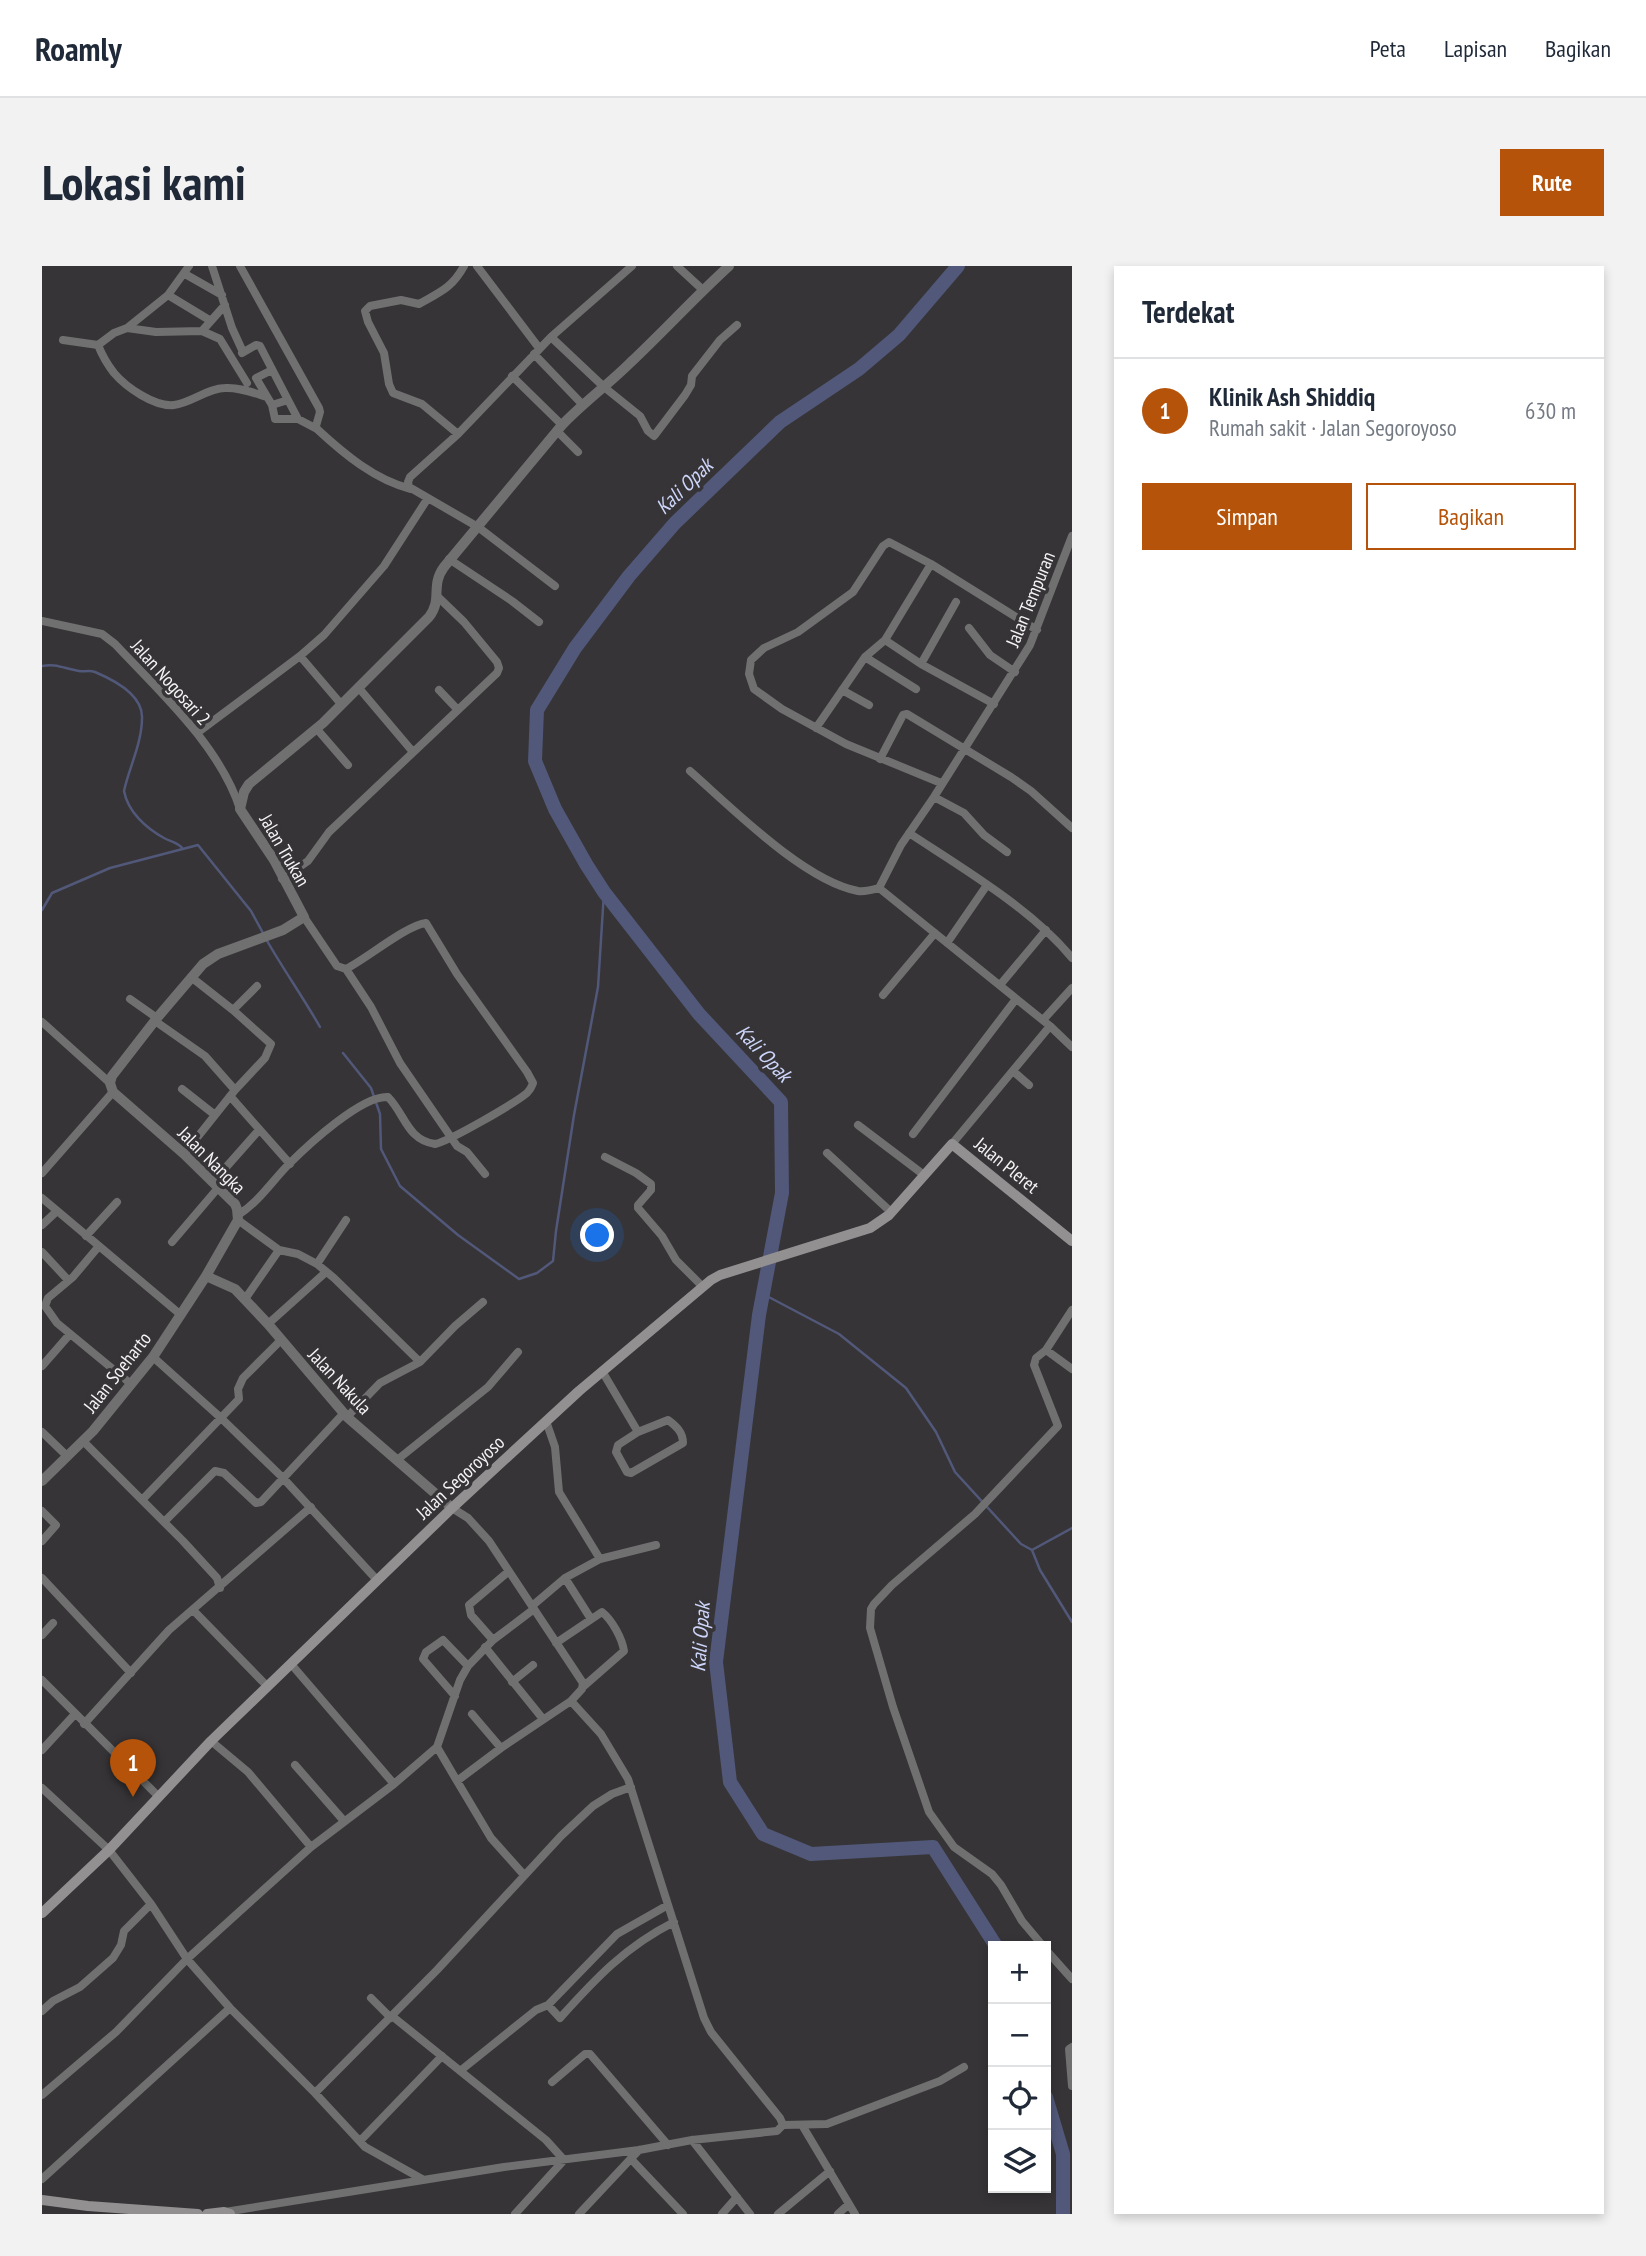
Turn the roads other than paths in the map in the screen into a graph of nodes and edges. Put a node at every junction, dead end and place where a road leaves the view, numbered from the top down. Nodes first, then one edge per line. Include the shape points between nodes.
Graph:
1 (212, 266) edge
2 (240, 266) edge
3 (464, 266) edge
4 (477, 266) edge
5 (632, 266) edge
6 (677, 266) edge
7 (729, 266) edge
8 (187, 270) edge
9 (218, 290) junction
10 (702, 290) junction
11 (169, 295) junction
12 (225, 305) junction
13 (211, 321) junction
14 (737, 325) dead end
15 (127, 328) junction
16 (202, 331) junction
17 (551, 337) junction
18 (63, 340) dead end
19 (98, 345) junction
20 (536, 351) junction
21 (243, 352) junction
22 (233, 358) junction
23 (272, 370) junction
24 (512, 376) junction
25 (256, 378) junction
26 (247, 383) junction
27 (604, 387) junction
28 (237, 389) junction
29 (288, 400) junction
30 (270, 401) junction
31 (582, 404) junction
32 (298, 419) junction
33 (560, 428) junction
34 (317, 429) junction
35 (458, 434) junction
36 (578, 452) dead end
37 (415, 490) junction
38 (428, 498) junction
39 (478, 527) junction
40 (1072, 536) edge
41 (449, 559) junction
42 (931, 564) junction
43 (555, 586) dead end
44 (437, 596) junction
45 (956, 602) dead end
46 (42, 621) edge
47 (539, 622) dead end
48 (969, 628) dead end
49 (1037, 630) junction
50 (885, 640) junction
51 (300, 656) junction
52 (865, 657) junction
53 (921, 664) junction
54 (1015, 672) junction
55 (358, 687) junction
56 (916, 689) dead end
57 (439, 690) dead end
58 (842, 690) junction
59 (341, 704) junction
60 (994, 704) junction
61 (869, 705) dead end
62 (458, 710) junction
63 (316, 728) junction
64 (816, 728) junction
65 (197, 733) junction
66 (964, 749) junction
67 (413, 752) junction
68 (880, 759) junction
69 (348, 765) dead end
70 (690, 771) dead end
71 (941, 783) junction
72 (934, 797) junction
73 (240, 809) junction
74 (1072, 828) edge
75 (909, 833) junction
76 (1007, 852) dead end
77 (282, 879) junction
78 (987, 885) junction
79 (879, 888) junction
80 (304, 917) junction
81 (1046, 930) junction
82 (935, 933) junction
83 (947, 943) junction
84 (1070, 952) edge
85 (346, 969) junction
86 (191, 977) junction
87 (1000, 985) junction
88 (257, 986) dead end
89 (1072, 988) edge
90 (883, 995) dead end
91 (130, 999) dead end
92 (1016, 999) junction
93 (233, 1010) junction
94 (156, 1020) junction
95 (42, 1023) edge
96 (1046, 1023) junction
97 (1072, 1047) edge
98 (1013, 1071) junction
99 (1030, 1085) dead end
100 (112, 1088) junction
101 (182, 1088) dead end
102 (233, 1093) junction
103 (215, 1115) junction
104 (858, 1125) dead end
105 (259, 1130) junction
106 (913, 1134) dead end
107 (451, 1138) junction
108 (952, 1144) junction
109 (827, 1153) dead end
110 (184, 1154) junction
111 (605, 1157) dead end
112 (289, 1164) junction
113 (42, 1173) edge
114 (485, 1174) dead end
115 (924, 1175) junction
116 (216, 1185) junction
117 (42, 1198) edge
118 (117, 1202) dead end
119 (57, 1211) junction
120 (891, 1212) junction
121 (238, 1217) junction
122 (346, 1220) dead end
123 (42, 1225) edge
124 (86, 1236) junction
125 (1072, 1241) edge
126 (172, 1242) dead end
127 (99, 1246) junction
128 (279, 1250) junction
129 (42, 1252) edge
130 (317, 1264) junction
131 (326, 1272) junction
132 (206, 1276) junction
133 (68, 1280) junction
134 (703, 1287) junction
135 (245, 1299) junction
136 (483, 1302) dead end
137 (1072, 1310) edge
138 (181, 1315) junction
139 (268, 1324) junction
140 (70, 1334) junction
141 (281, 1340) junction
142 (1046, 1350) junction
143 (518, 1352) dead end
144 (153, 1357) junction
145 (420, 1362) junction
146 (42, 1366) edge
147 (1072, 1369) edge
148 (602, 1371) junction
149 (131, 1384) junction
150 (346, 1415) junction
151 (221, 1418) junction
152 (546, 1421) junction
153 (42, 1432) edge
154 (638, 1432) junction
155 (83, 1441) junction
156 (67, 1456) junction
157 (397, 1460) junction
158 (283, 1478) junction
159 (42, 1481) edge
160 (142, 1500) junction
161 (311, 1507) junction
162 (452, 1508) junction
163 (42, 1511) edge
164 (164, 1522) junction
165 (42, 1541) edge
166 (656, 1545) dead end
167 (600, 1559) junction
168 (509, 1571) junction
169 (42, 1578) edge
170 (565, 1578) junction
171 (377, 1580) junction
172 (220, 1588) junction
173 (533, 1607) junction
174 (193, 1610) junction
175 (591, 1619) junction
176 (53, 1623) dead end
177 (42, 1635) edge
178 (493, 1640) junction
179 (556, 1643) junction
180 (485, 1647) junction
181 (291, 1664) junction
182 (533, 1664) dead end
183 (468, 1667) junction
184 (131, 1673) junction
185 (42, 1680) edge
186 (512, 1682) junction
187 (267, 1686) junction
188 (584, 1686) junction
189 (455, 1696) junction
190 (571, 1701) junction
191 (75, 1714) junction
192 (472, 1714) dead end
193 (543, 1719) junction
194 (84, 1724) junction
195 (211, 1741) junction
196 (437, 1747) junction
197 (501, 1748) junction
198 (42, 1750) edge
199 (295, 1765) dead end
200 (457, 1781) junction
201 (394, 1784) junction
202 (631, 1787) junction
203 (42, 1788) edge
204 (158, 1796) junction
205 (344, 1821) junction
206 (311, 1847) junction
207 (109, 1850) junction
208 (524, 1875) junction
209 (151, 1904) junction
210 (668, 1905) junction
211 (42, 1913) edge
212 (674, 1922) junction
213 (1038, 1941) edge
214 (1051, 1956) edge
215 (187, 1959) junction
216 (1072, 1979) edge
217 (371, 1998) dead end
218 (548, 2005) junction
219 (230, 2008) junction
220 (42, 2011) edge
221 (392, 2017) junction
222 (1072, 2047) edge
223 (443, 2056) junction
224 (964, 2067) dead end
225 (460, 2071) junction
226 (552, 2082) dead end
227 (1072, 2086) edge
228 (315, 2093) junction
229 (42, 2095) edge
230 (802, 2124) junction
231 (783, 2125) junction
232 (692, 2140) junction
233 (360, 2141) junction
234 (668, 2145) junction
235 (639, 2150) junction
236 (631, 2159) junction
237 (564, 2160) junction
238 (830, 2171) junction
239 (42, 2179) edge
240 (422, 2179) junction
241 (737, 2197) junction
242 (42, 2200) edge
243 (849, 2204) junction
244 (227, 2213) edge
245 (198, 2214) edge
246 (207, 2214) edge
247 (515, 2214) edge
248 (579, 2214) edge
249 (683, 2214) edge
250 (722, 2214) edge
251 (750, 2214) edge
252 (778, 2214) edge
253 (838, 2214) edge
254 (855, 2214) edge

1 - 9 street
2 - 34 street via 319,408
3 - 35 street via 454,283 419,304 401,300 365,311 384,353 393,393 422,404
4 - 20 street
5 - 17 street
6 - 10 street
7 - 10 street
8 - 9 street
8 - 11 street
9 - 12 street
10 - 27 street
11 - 13 street
11 - 15 street
12 - 13 street
12 - 21 street
13 - 16 street
14 - 27 street via 692,376 685,396 654,436 640,416
15 - 16 street
15 - 19 street
16 - 22 street via 220,339
17 - 20 street
17 - 27 street
18 - 19 street
19 - 28 street via 114,373 162,405 176,405 224,388
20 - 24 street
20 - 31 street
21 - 22 street
21 - 23 street via 260,346
22 - 26 street
23 - 25 street
23 - 29 street
24 - 33 street
24 - 35 street
25 - 26 street
25 - 30 street
26 - 28 street
27 - 31 street
28 - 30 street
29 - 30 street
29 - 32 street
30 - 32 street via 275,419
31 - 33 street
32 - 34 street
33 - 36 street
33 - 39 street
34 - 37 street via 352,459 398,486
35 - 37 street via 410,477 409,487
37 - 38 street
38 - 39 street
38 - 51 street via 384,566
39 - 41 street
39 - 43 street
40 - 49 street, Jalan Tempuran
41 - 44 street via 435,585
41 - 47 street
42 - 49 street
42 - 50 street
42 - 64 street via 886,543 853,592 751,660 750,679 758,693
44 - 55 street, Jalan Trukan via 429,617
44 - 62 street via 499,668
45 - 53 street
46 - 65 street, Jalan Nogosari 2 via 102,634
48 - 54 street via 990,655
49 - 54 street, Jalan Tempuran
50 - 52 street
50 - 53 street
51 - 59 street
51 - 65 street
52 - 56 street
52 - 58 street
53 - 60 street
54 - 60 street, Jalan Tempuran
55 - 59 street, Jalan Trukan
55 - 67 street
57 - 62 street
58 - 61 street
58 - 64 street
59 - 63 street, Jalan Trukan
60 - 66 street, Jalan Tempuran
62 - 67 street
63 - 69 street
63 - 73 street, Jalan Trukan via 249,784
64 - 68 street
65 - 73 street, Jalan Nogosari 2 via 235,792
66 - 68 street via 907,714
66 - 71 street, Jalan Tempuran
66 - 74 street via 1031,791
67 - 77 street via 329,832 308,861
68 - 71 street
70 - 79 street via 802,864 846,887
71 - 72 street, Jalan Tempuran
72 - 75 street, Jalan Tempuran
72 - 76 street via 964,813
73 - 77 street, Jalan Trukan
75 - 78 street
75 - 79 street, Jalan Tempuran
77 - 80 street, Jalan Trukan
78 - 81 street
78 - 83 street
79 - 82 street
80 - 85 street via 337,966
80 - 86 street, Jalan Trukan via 283,930 218,954
81 - 84 street
81 - 87 street
82 - 83 street
82 - 90 street
83 - 87 street
85 - 107 street via 400,1063
85 - 107 street via 426,923 527,1072 533,1083 526,1094
86 - 93 street
86 - 94 street, Jalan Trukan
87 - 92 street
88 - 93 street
89 - 96 street
91 - 94 street
92 - 96 street
92 - 106 street
93 - 102 street via 271,1044 265,1058
94 - 100 street, Jalan Trukan via 112,1076
94 - 102 street via 205,1056
95 - 100 street
96 - 97 street
96 - 98 street
98 - 99 street
98 - 108 street
100 - 110 street, Jalan Nangka
100 - 113 street
101 - 103 street
102 - 103 street
102 - 105 street
103 - 110 street
104 - 115 street
105 - 112 street
105 - 116 street
107 - 112 street via 435,1144 419,1139 384,1096 342,1117
107 - 114 street
108 - 115 main road, Jalan Segoroyoso
108 - 125 main road, Jalan Pleret
109 - 120 street
110 - 116 street, Jalan Nangka
111 - 134 street via 651,1184 638,1208 676,1260
112 - 121 street
115 - 120 main road, Jalan Segoroyoso
116 - 121 street, Jalan Nangka via 235,1204
116 - 126 street
117 - 119 street
118 - 124 street
119 - 123 street
119 - 124 street
120 - 134 main road, Jalan Segoroyoso via 870,1228 720,1275
121 - 128 street
121 - 132 street, Jalan Nangka
122 - 130 street
124 - 127 street
127 - 133 street
127 - 138 street
128 - 130 street
128 - 135 street
129 - 133 street
130 - 131 street
131 - 139 street
131 - 145 street
132 - 135 street, Jalan Nakula via 235,1289
132 - 138 street, Jalan Soeharto
133 - 140 street via 45,1306
134 - 148 main road, Jalan Segoroyoso
135 - 139 street, Jalan Nakula
136 - 145 street
137 - 142 street
138 - 144 street, Jalan Soeharto
139 - 141 street, Jalan Nakula
140 - 146 street
140 - 149 street
141 - 150 street, Jalan Nakula
141 - 151 street via 243,1378 239,1399
142 - 147 street
142 - 213 street via 1034,1365 1058,1426 975,1514 874,1604 870,1628 929,1812 954,1847 997,1880
143 - 157 street via 488,1387
144 - 149 street, Jalan Soeharto
144 - 151 street
145 - 150 street via 380,1383
148 - 152 main road, Jalan Segoroyoso
148 - 154 street
149 - 155 street, Jalan Soeharto
150 - 157 street, Jalan Nakula
150 - 158 street
151 - 158 street
151 - 160 street
152 - 162 main road, Jalan Segoroyoso
152 - 167 street via 555,1447 559,1492
153 - 156 street
154 - 154 street via 615,1452 627,1472 683,1443 677,1427 668,1420
155 - 156 street, Jalan Soeharto
155 - 160 street
156 - 159 street, Jalan Soeharto
157 - 162 street, Jalan Nakula
158 - 161 street
158 - 164 street via 258,1504 224,1472 215,1471
160 - 164 street
161 - 171 street
161 - 172 street
162 - 168 street via 476,1525
162 - 171 main road, Jalan Segoroyoso
163 - 165 street via 56,1525
164 - 172 street via 217,1578
166 - 167 street
167 - 170 street
168 - 173 street
168 - 178 street via 469,1605 471,1615
169 - 184 street
170 - 173 street
170 - 175 street
171 - 181 main road, Jalan Segoroyoso
172 - 174 street
173 - 178 street
173 - 179 street
174 - 184 street
174 - 187 street
175 - 179 street
175 - 188 street via 605,1613 624,1651
176 - 177 street
178 - 180 street
179 - 188 street
180 - 183 street
180 - 186 street
181 - 187 main road, Jalan Segoroyoso
181 - 201 street
182 - 186 street
183 - 189 street
183 - 189 street via 443,1640 426,1652 423,1659
184 - 194 street
185 - 191 street
186 - 193 street
187 - 195 main road, Jalan Segoroyoso
188 - 190 street
189 - 196 street
190 - 193 street
190 - 202 street via 601,1734
191 - 194 street
191 - 198 street
192 - 197 street
193 - 197 street
194 - 204 street
195 - 204 main road, Jalan Segoroyoso
195 - 206 street via 248,1772
196 - 200 street
196 - 201 street
197 - 200 street
199 - 205 street
200 - 208 street via 491,1838
201 - 205 street
202 - 208 street via 593,1806
202 - 210 street
203 - 207 street
204 - 207 main road, Jalan Segoroyoso
205 - 206 street
206 - 215 street
207 - 209 street
207 - 211 main road, Jalan Segoroyoso
208 - 221 street
209 - 215 street
209 - 220 street via 124,1931 113,1958
210 - 212 street
210 - 218 street via 617,1934
212 - 218 street via 620,1955 560,2018
212 - 231 street via 711,2032
214 - 216 street
215 - 219 street
215 - 229 street via 116,2032
217 - 221 street
218 - 225 street
219 - 228 street
219 - 239 street
221 - 223 street
221 - 228 street
222 - 227 street
223 - 225 street
223 - 233 street
224 - 230 street via 940,2081 827,2124
225 - 237 street via 547,2140
226 - 234 street via 590,2053
228 - 233 street
230 - 231 street
230 - 238 street
231 - 232 street via 777,2130
232 - 234 street
232 - 241 street
233 - 240 street
234 - 235 street
235 - 236 street
235 - 237 street
236 - 248 street
236 - 249 street
237 - 240 street
237 - 247 street
238 - 243 street
238 - 252 street
240 - 244 street
241 - 250 street
241 - 251 street
242 - 245 main road
243 - 253 street
243 - 254 street
244 - 246 main road

